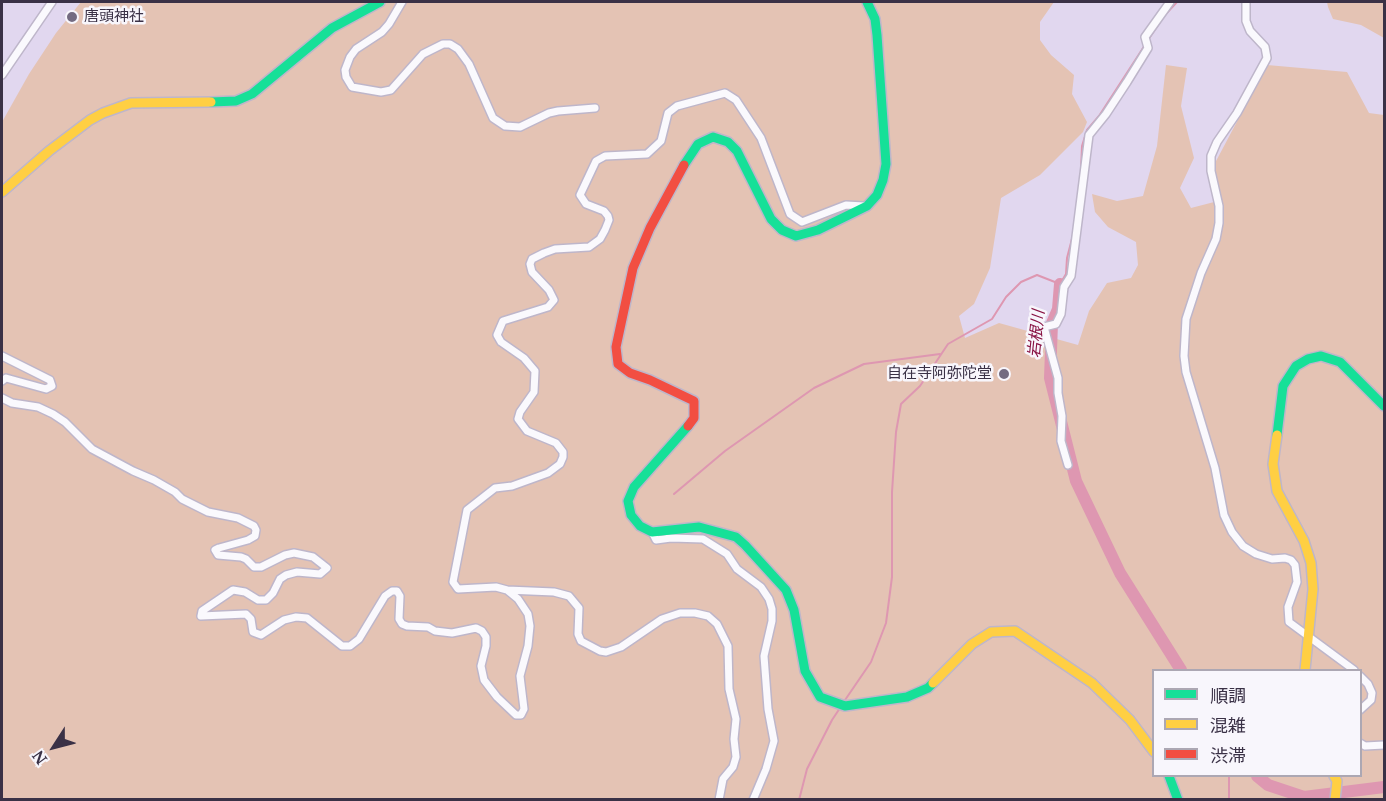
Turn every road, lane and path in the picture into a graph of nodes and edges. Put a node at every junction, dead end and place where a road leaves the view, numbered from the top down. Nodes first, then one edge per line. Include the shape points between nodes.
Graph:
1 (42, 2) edge
2 (381, 2) edge
3 (402, 2) edge
4 (867, 2) edge
5 (1170, 2) edge
6 (1246, 2) edge
7 (50, 4) edge
8 (2, 75) edge
9 (595, 108) dead end
10 (2, 192) edge
11 (867, 206) junction
12 (2, 356) edge
13 (2, 381) edge
14 (2, 398) edge
15 (1384, 406) edge
16 (1068, 465) dead end
17 (652, 532) junction
18 (507, 590) junction
19 (1308, 636) junction
20 (1305, 669) edge
21 (1353, 669) edge
22 (1362, 678) edge
23 (1362, 708) edge
24 (1362, 744) edge
25 (1384, 745) edge
26 (1152, 749) edge
27 (1169, 777) edge
28 (1335, 777) edge
29 (719, 800) edge
30 (753, 800) edge
31 (1178, 800) edge
32 (1335, 800) edge

1 - 7 street
2 - 10 street via 332,27 252,94 236,101 131,104 90,120
3 - 9 street via 382,32 350,57 345,70 352,87 392,90 423,54 450,44 469,64 493,118 505,126 520,128 549,113
4 - 11 street via 877,35 886,165 877,195
5 - 16 street via 1145,37 1148,48 1128,82 1089,135 1071,276 1064,287 1056,324 1044,327 1058,378 1061,441
6 - 19 street via 1246,21 1265,47 1266,62 1211,156 1219,223 1186,319 1184,356 1224,515 1243,546 1272,559 1291,560 1297,582 1287,615 1289,622
7 - 8 street
11 - 17 street via 818,230 796,236 771,219 738,151 728,142 713,138 698,144 688,155 633,268 616,347 618,364 630,373 694,401 694,418 634,487 628,501 631,515
11 - 18 street via 846,205 801,222 790,214 761,138 740,105 725,93 668,112 661,141 647,154 605,156 596,161 580,195 586,204 608,216 600,239 589,247 555,249 532,259 532,272 554,300 548,307 503,321 497,335 535,370 534,392 518,419 526,431 556,443 563,452 560,464 548,473 495,488 467,510 453,582 458,589 484,586
12 - 13 street via 50,380 52,386 46,389 6,378
14 - 18 street via 54,414 92,449 208,512 254,526 255,536 215,550 218,555 241,557 254,567 261,567 294,553 313,557 327,568 320,574 286,575 266,600 233,590 202,611 201,616 246,614 253,632 261,635 284,620 307,618 342,646 350,646 359,639 384,596 398,591 402,624 428,627 435,632 476,628 482,631 486,637 481,666 484,680 516,716 524,709 520,676 530,626 528,614
15 - 19 street via 1340,362 1321,356 1296,366 1283,386 1273,464 1277,491 1304,541 1311,563 1313,589
17 - 26 street via 699,527 736,537 745,545 786,590 794,610 805,671 820,697 845,706 907,697 928,688 972,644 991,632 1015,631 1092,683 1130,720
17 - 30 street via 656,540 703,539 727,554 769,599 772,621 764,656 774,741
18 - 29 street via 569,596 579,608 581,641 600,651 621,647 654,623 680,613 708,616 717,624 728,646 729,689 736,719 736,757 723,780
19 - 20 street
19 - 21 street
22 - 23 street via 1372,693 1371,700
24 - 25 street
27 - 31 street
28 - 32 street

